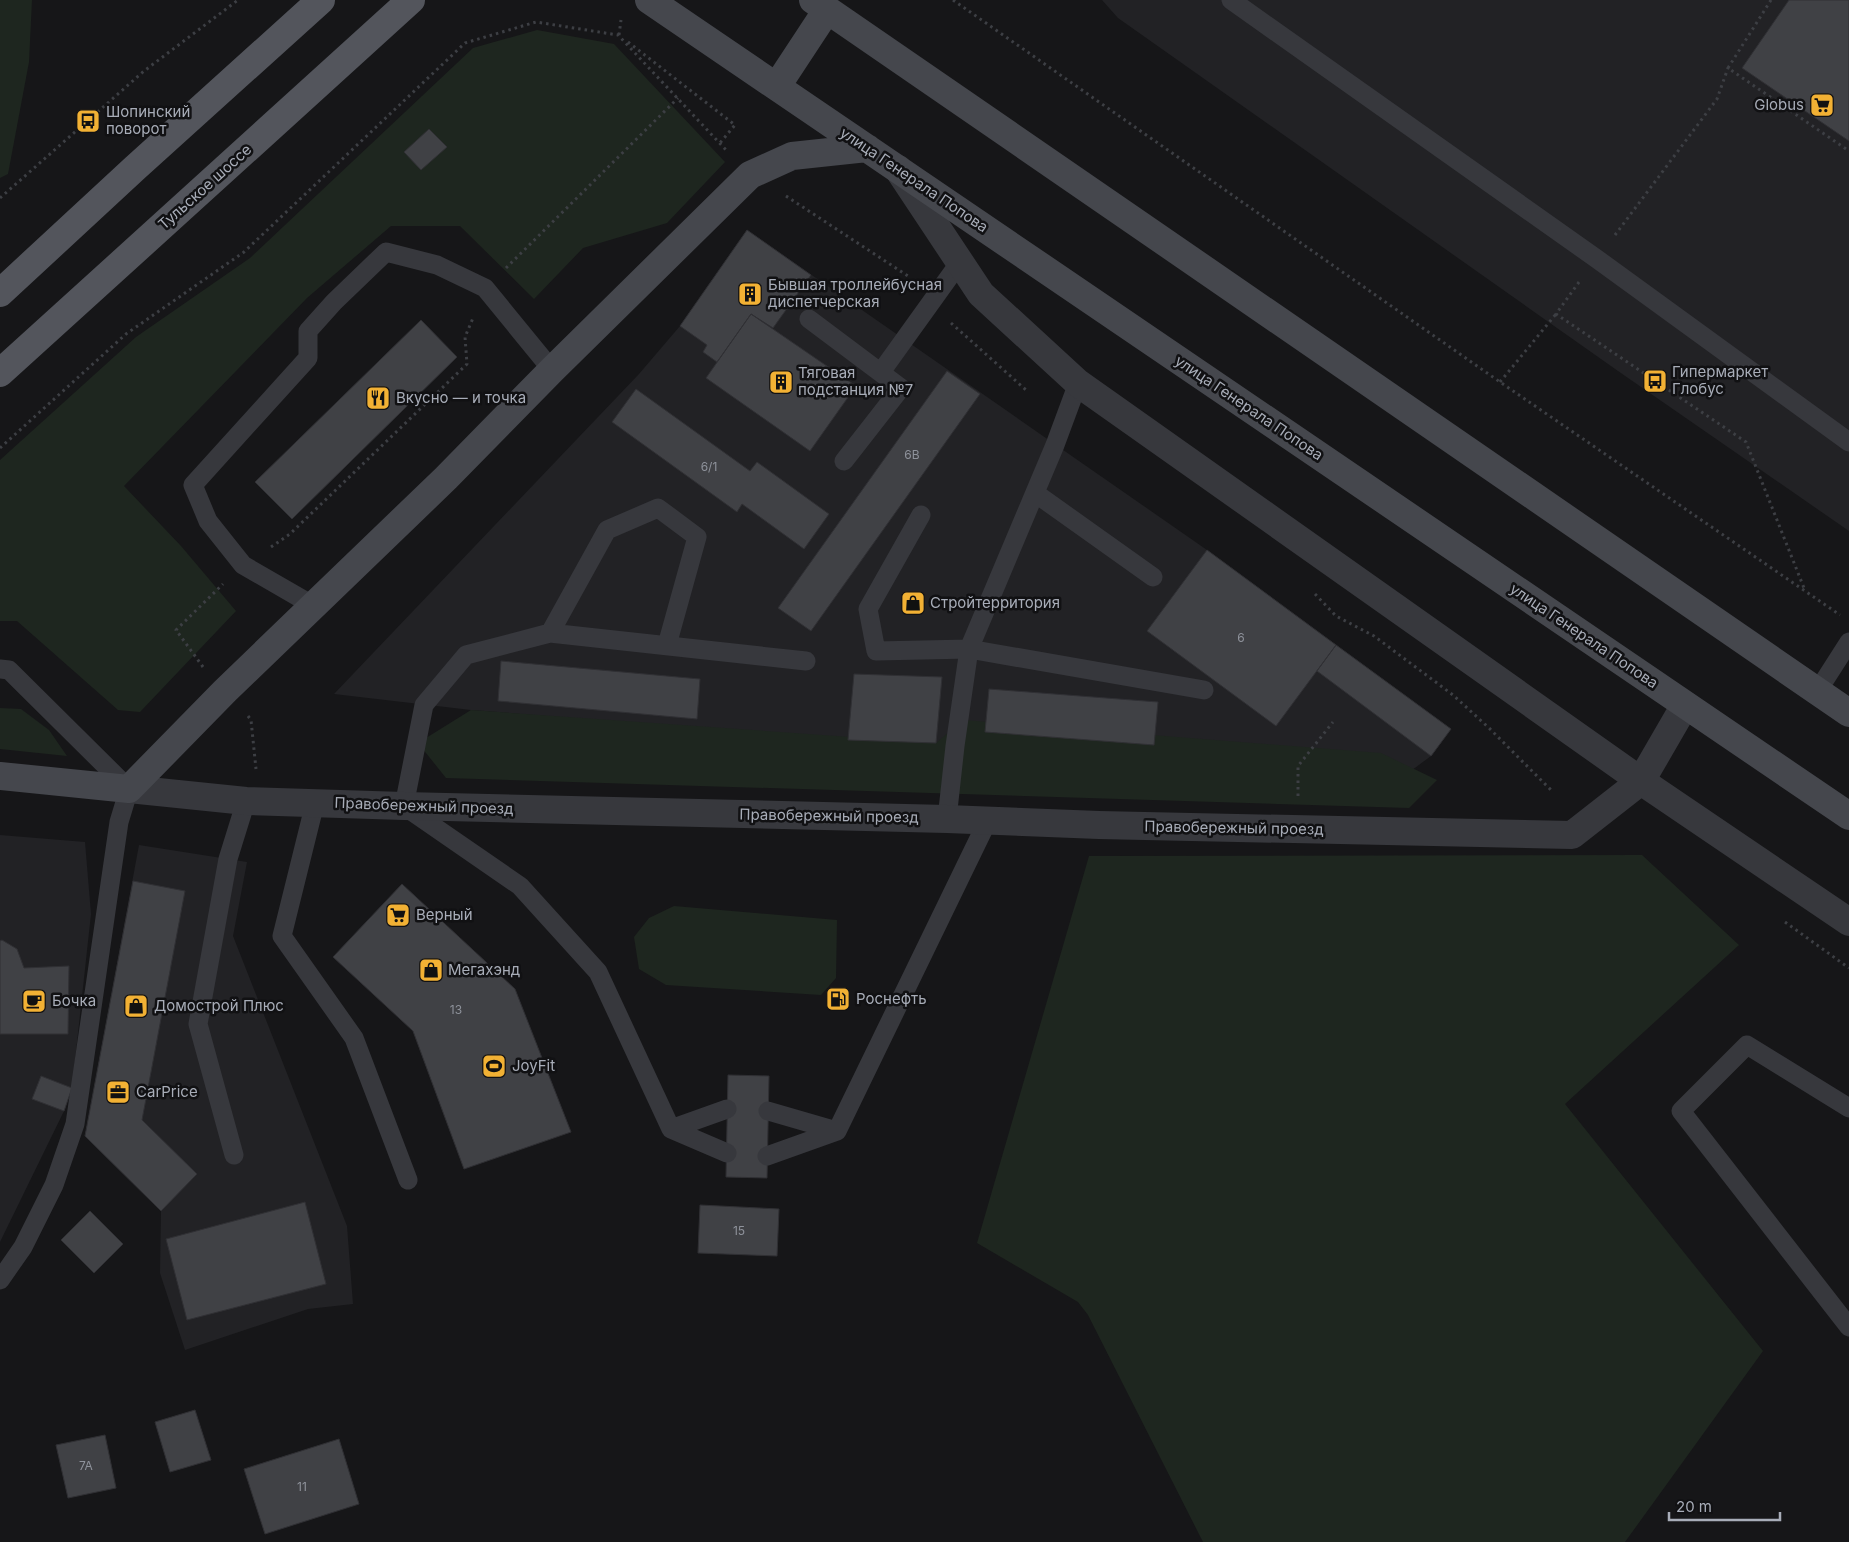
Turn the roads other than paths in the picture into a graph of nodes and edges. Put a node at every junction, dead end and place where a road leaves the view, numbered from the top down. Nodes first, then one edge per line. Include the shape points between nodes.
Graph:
1 (321, 0) edge
2 (411, 0) edge
3 (649, 0) edge
4 (1231, 0) edge
5 (820, 5) edge
6 (777, 86) junction
7 (867, 148) junction
8 (898, 169) junction
9 (960, 262) junction
10 (0, 293) edge
11 (809, 319) dead end
12 (552, 370) junction
13 (880, 372) junction
14 (0, 373) edge
15 (1078, 383) junction
16 (1849, 442) edge
17 (844, 461) dead end
18 (1035, 493) junction
19 (921, 515) dead end
20 (1153, 576) dead end
21 (314, 606) junction
22 (550, 633) junction
23 (1849, 642) edge
24 (667, 645) junction
25 (969, 649) junction
26 (806, 661) dead end
27 (0, 668) edge
28 (1204, 690) dead end
29 (1817, 692) junction
30 (1685, 705) junction
31 (1849, 713) edge
32 (0, 776) edge
33 (1641, 781) junction
34 (129, 790) junction
35 (253, 801) junction
36 (315, 803) junction
37 (404, 806) junction
38 (1849, 816) edge
39 (947, 819) junction
40 (987, 822) junction
41 (1849, 922) edge
42 (1849, 1108) edge
43 (727, 1109) dead end
44 (768, 1111) dead end
45 (671, 1129) junction
46 (837, 1131) junction
47 (726, 1153) dead end
48 (234, 1155) dead end
49 (767, 1156) dead end
50 (408, 1180) dead end
51 (0, 1280) edge
52 (1849, 1327) edge

1 - 10 main road
2 - 14 main road, Тульское шоссе
3 - 6 main road, улица Генерала Попова
4 - 16 lane
5 - 6 main road
5 - 29 main road
6 - 7 main road, улица Генерала Попова
7 - 8 main road, улица Генерала Попова
7 - 12 main road via 792,156 750,175
8 - 9 street
8 - 30 main road, улица Генерала Попова
9 - 13 lane
9 - 15 street via 981,294
11 - 13 lane
12 - 21 main road
12 - 21 lane via 485,288 438,265 386,252 334,302 308,331 308,358 193,485 208,521 243,565
13 - 17 lane via 901,388
15 - 18 lane
15 - 33 street
18 - 20 lane
18 - 25 lane
19 - 25 lane via 868,609 876,651
21 - 34 main road
22 - 24 lane
22 - 24 lane via 608,530 658,508 697,537
22 - 37 lane via 466,655 424,705
23 - 29 lane
24 - 26 lane
25 - 28 lane
25 - 39 lane
27 - 34 lane via 9,670
29 - 31 main road
30 - 33 street
30 - 38 main road, улица Генерала Попова
32 - 34 main road, Правобережный проезд
33 - 40 street, Правобережный проезд via 1572,836
33 - 41 street
34 - 35 street, Правобережный проезд
34 - 51 lane via 119,822 75,1124 54,1185 23,1247
35 - 36 street, Правобережный проезд
35 - 48 lane via 228,859 198,1024
36 - 37 street, Правобережный проезд
36 - 50 lane via 282,936 354,1038
37 - 39 street, Правобережный проезд
37 - 45 lane via 520,886 598,972
39 - 40 street, Правобережный проезд
40 - 46 lane
42 - 52 lane via 1747,1044 1681,1111
43 - 45 lane
44 - 46 lane
45 - 47 lane
46 - 49 lane

